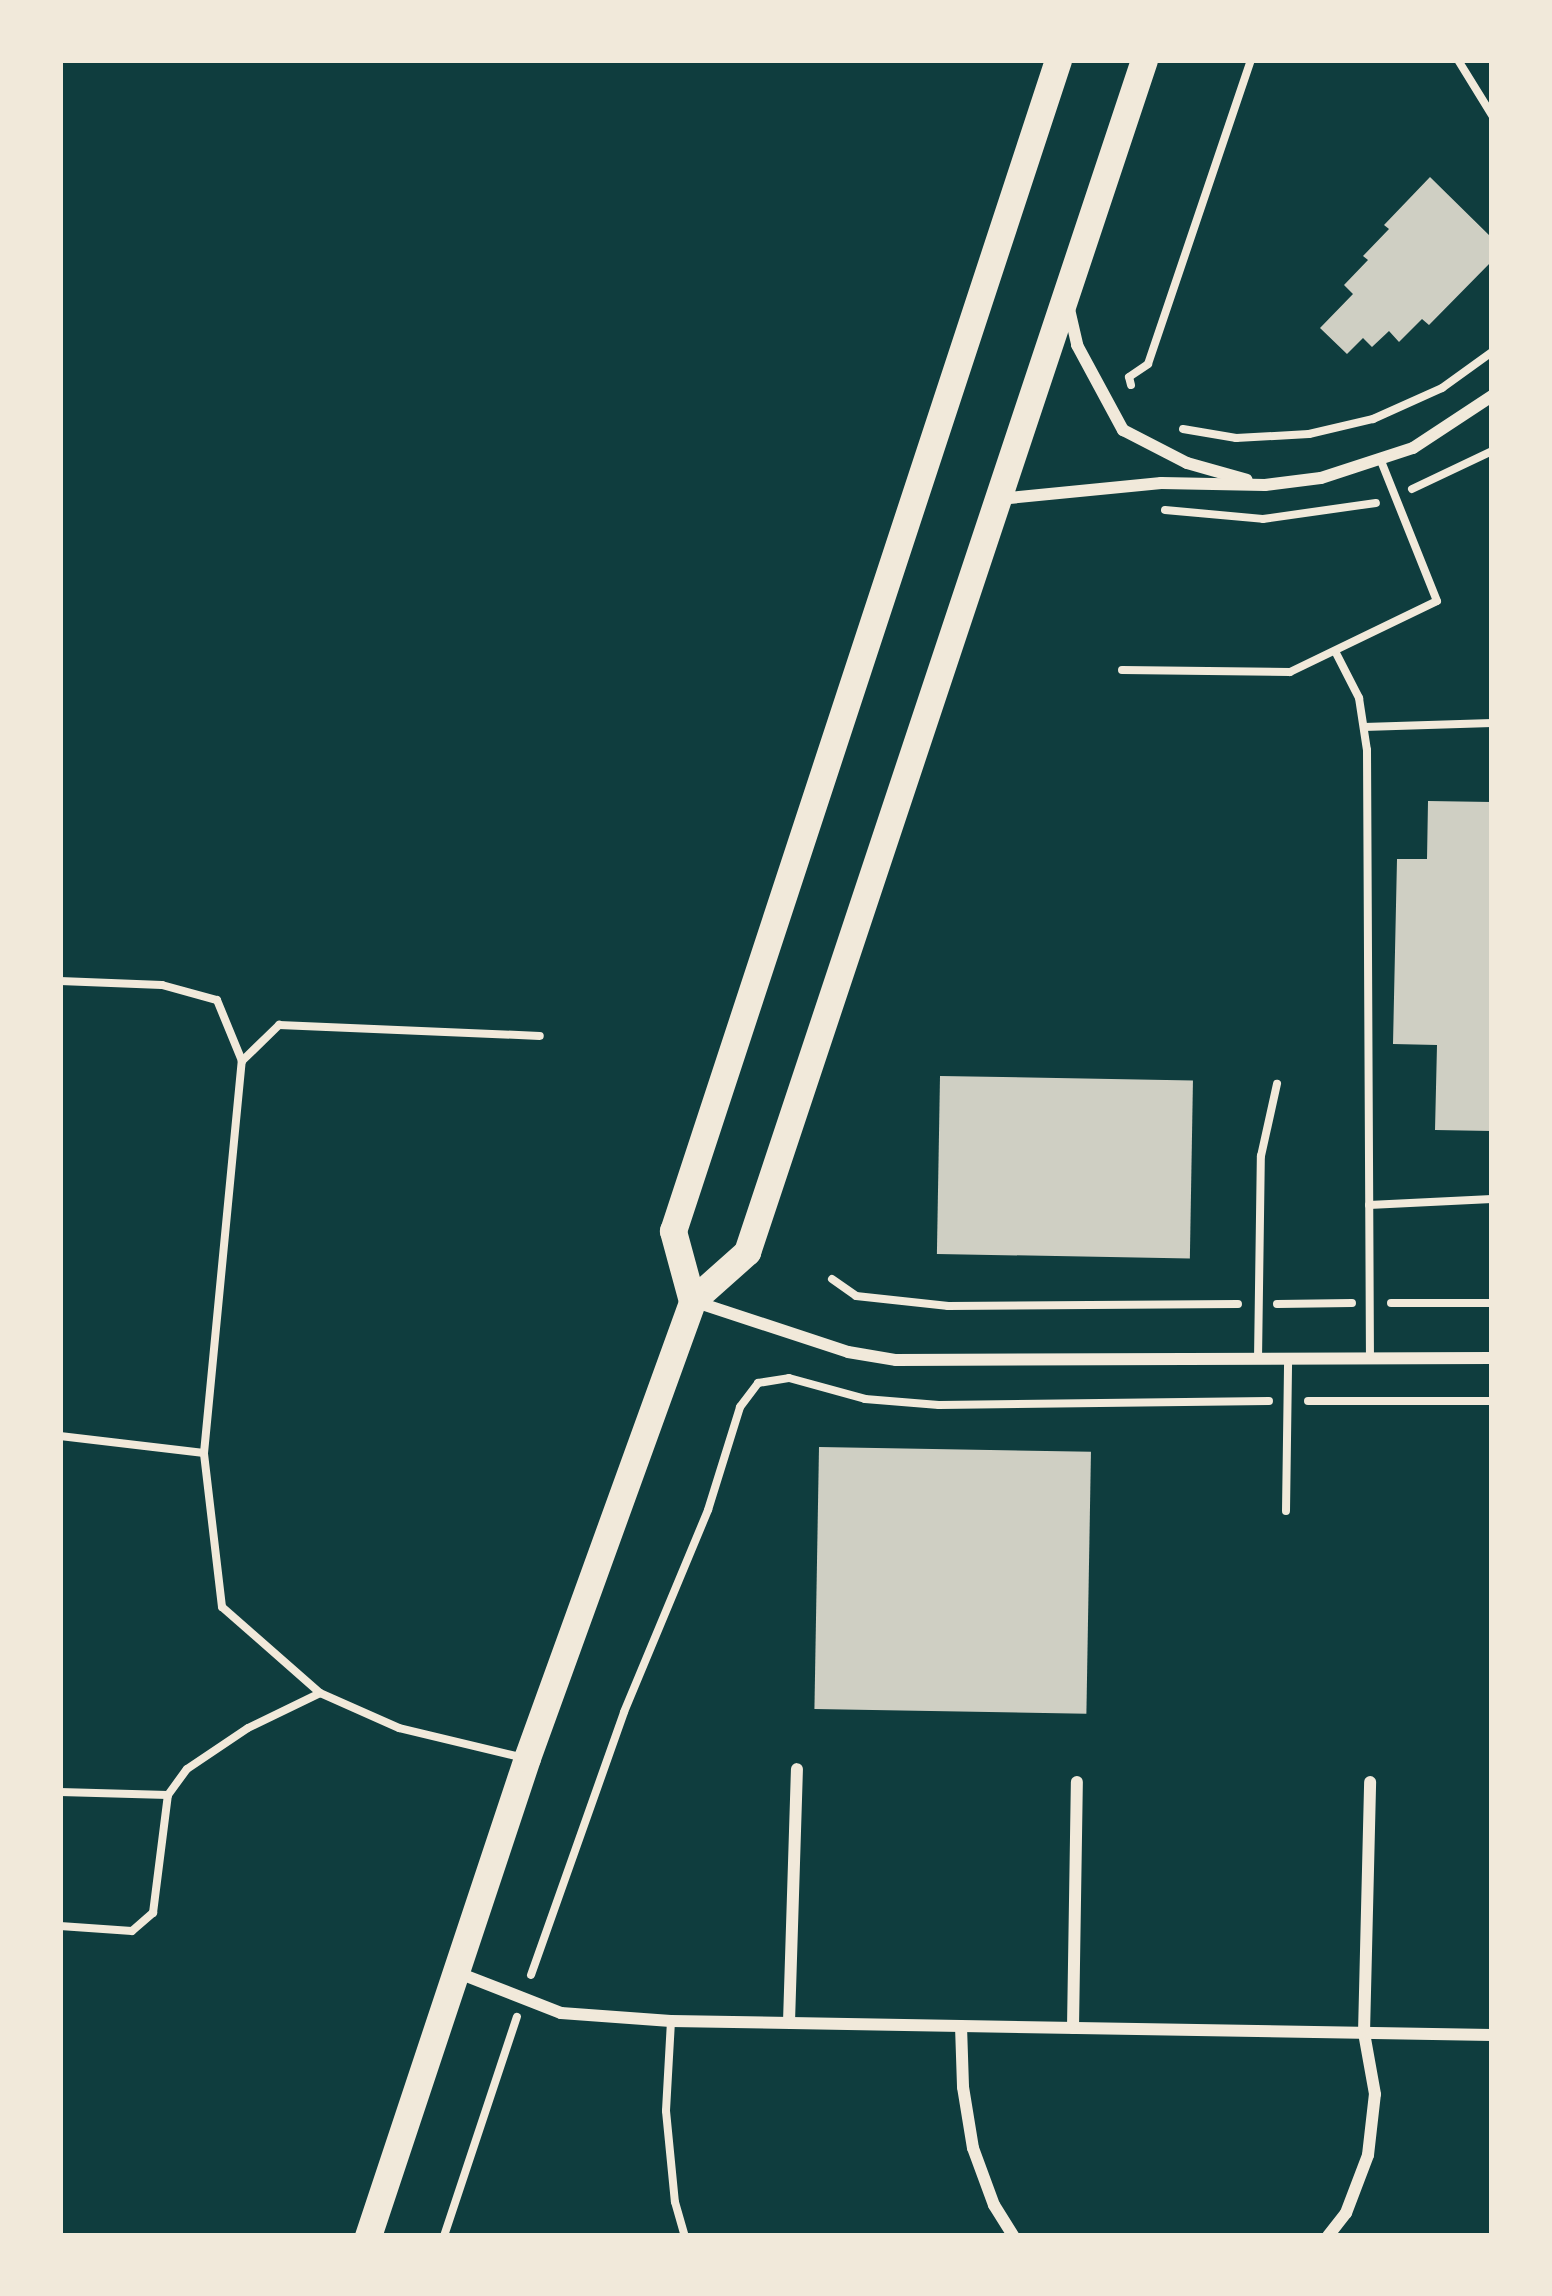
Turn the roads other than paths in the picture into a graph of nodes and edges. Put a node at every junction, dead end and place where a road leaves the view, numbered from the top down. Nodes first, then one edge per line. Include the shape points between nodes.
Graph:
1 (1058, 60) edge
2 (1144, 60) edge
3 (1065, 294) junction
4 (1492, 397) edge
5 (1381, 461) junction
6 (1265, 485) junction
7 (994, 500) junction
8 (1335, 650) junction
9 (1122, 670) dead end
10 (1492, 723) edge
11 (1364, 727) junction
12 (60, 981) edge
13 (540, 1036) dead end
14 (242, 1061) junction
15 (1277, 1084) dead end
16 (1492, 1199) edge
17 (1369, 1205) junction
18 (692, 1301) junction
19 (1492, 1358) edge
20 (1370, 1359) junction
21 (1258, 1360) junction
22 (1288, 1360) junction
23 (60, 1436) edge
24 (204, 1453) junction
25 (1286, 1511) dead end
26 (320, 1693) junction
27 (527, 1758) junction
28 (797, 1769) dead end
29 (1077, 1782) dead end
30 (1370, 1782) dead end
31 (60, 1792) edge
32 (169, 1795) junction
33 (60, 1926) edge
34 (455, 1972) junction
35 (671, 2021) junction
36 (789, 2022) junction
37 (962, 2026) junction
38 (1073, 2028) junction
39 (1364, 2033) junction
40 (1492, 2036) edge
41 (368, 2236) edge
42 (685, 2236) edge
43 (1013, 2236) edge
44 (1328, 2236) edge

1 - 18 main road via 674,1231
2 - 3 main road
3 - 6 street via 1077,345 1123,430 1187,463
3 - 7 main road
4 - 5 street
5 - 6 street
5 - 8 lane via 1437,601
6 - 7 street via 1161,483
7 - 18 main road via 747,1252
8 - 9 lane via 1270,675
8 - 11 lane
10 - 11 lane
11 - 17 lane
12 - 14 lane via 162,985 217,1000
13 - 14 lane via 279,1025
14 - 24 lane
15 - 21 lane via 1261,1156
16 - 17 lane
17 - 20 lane
18 - 21 street via 896,1360
18 - 27 main road
19 - 20 street
20 - 22 street
21 - 22 street
22 - 25 lane
23 - 24 lane
24 - 26 lane via 222,1607
26 - 27 lane via 398,1728
26 - 32 lane via 187,1769
27 - 34 main road
28 - 36 street
29 - 38 street
30 - 39 street
31 - 32 lane
32 - 33 lane via 153,1912 132,1931
34 - 35 street via 561,2012
34 - 41 main road
35 - 36 street
35 - 42 lane via 665,2111
36 - 37 street
37 - 38 street
37 - 43 street via 974,2148
38 - 39 street
39 - 40 street
39 - 44 street via 1375,2094 1368,2156

